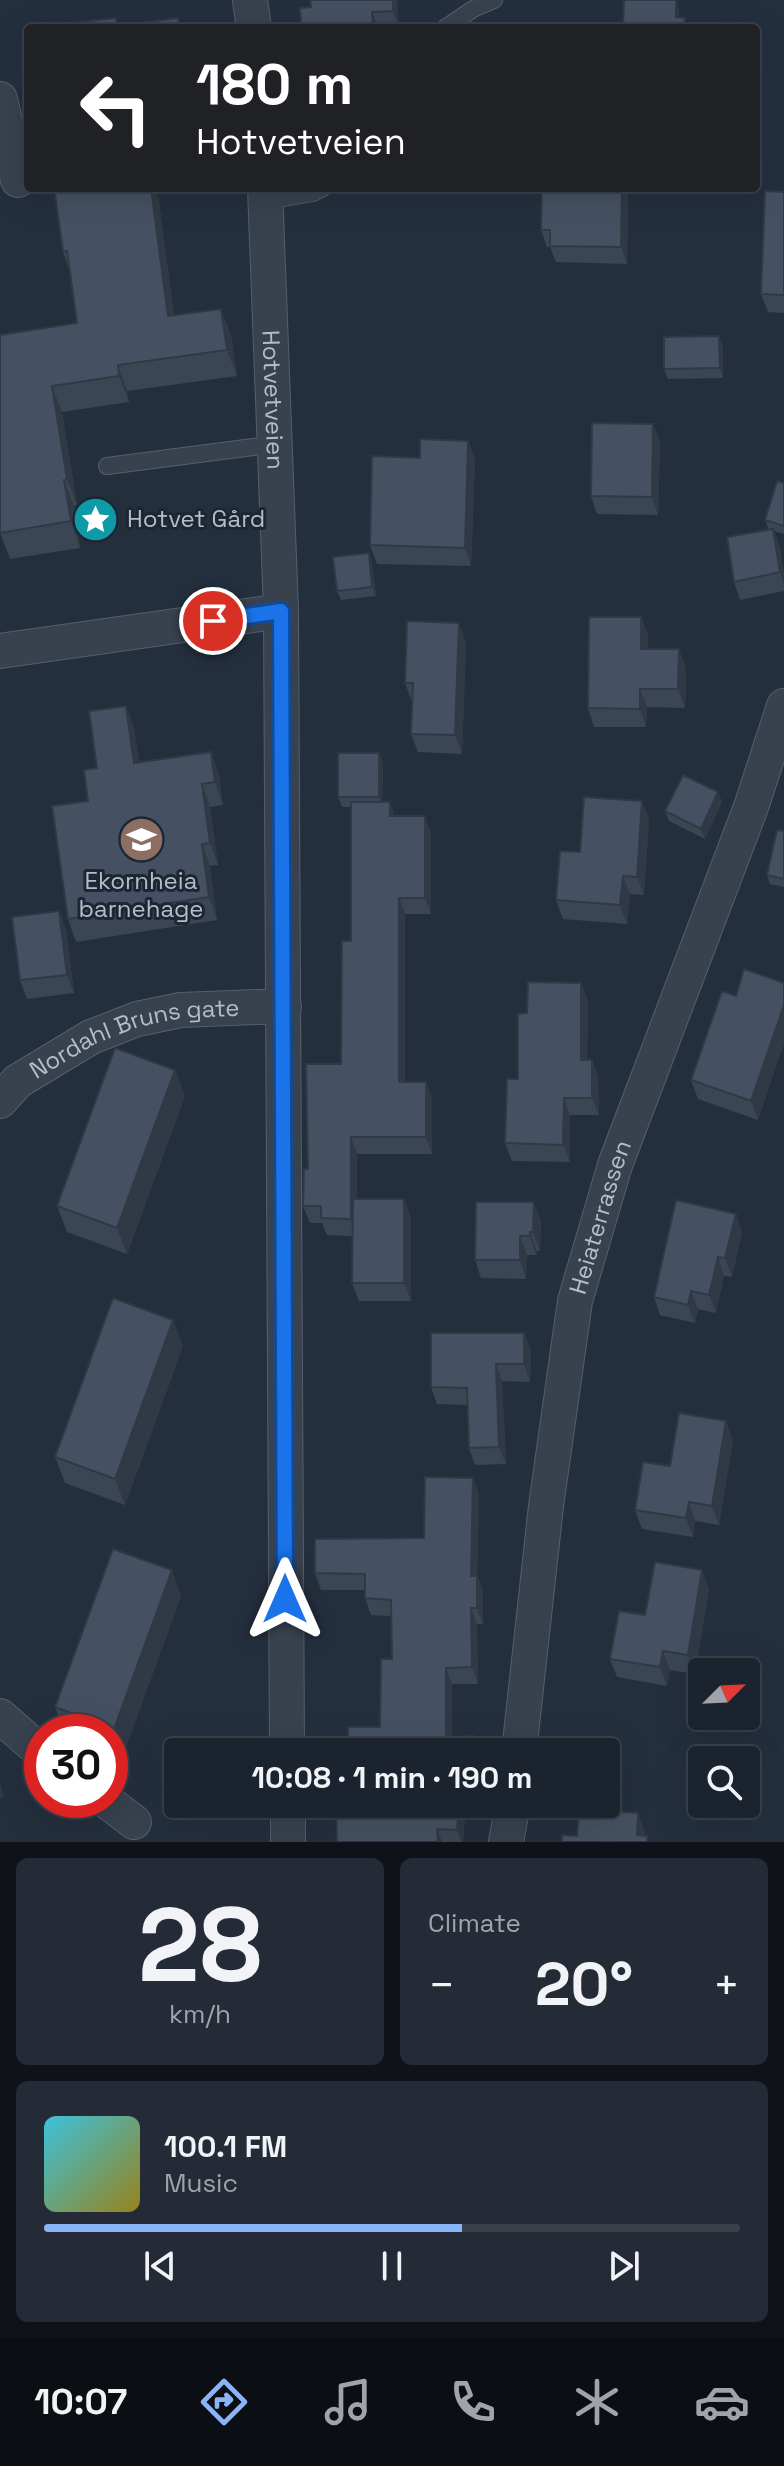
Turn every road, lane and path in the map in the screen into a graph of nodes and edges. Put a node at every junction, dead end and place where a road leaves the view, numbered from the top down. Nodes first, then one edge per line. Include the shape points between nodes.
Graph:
1 (250, 0) edge
2 (494, 0) edge
3 (253, 24) edge
4 (451, 24) edge
5 (0, 99) edge
6 (18, 180) dead end
7 (315, 192) edge
8 (266, 194) edge
9 (276, 444) junction
10 (107, 466) dead end
11 (281, 611) junction
12 (0, 651) edge
13 (784, 706) edge
14 (284, 1006) junction
15 (0, 1101) edge
16 (0, 1716) edge
17 (24, 1737) edge
18 (287, 1738) edge
19 (521, 1738) edge
20 (128, 1817) edge
21 (288, 1818) edge
22 (510, 1818) edge
23 (134, 1822) dead end
24 (288, 1842) edge
25 (506, 1842) edge

1 - 3 street
2 - 4 lane
5 - 6 street
7 - 8 lane
8 - 9 street, Hotvetveien
9 - 10 lane
9 - 11 street, Hotvetveien
11 - 12 street
11 - 14 street, Hotvetveien
13 - 19 street, Heiaterrassen via 615,1165 575,1301
14 - 15 street, Nordahl Bruns gate via 181,1010 137,1019 91,1037 18,1081
14 - 18 street, Hotvetveien
16 - 17 street
20 - 23 street
21 - 24 street
22 - 25 street

